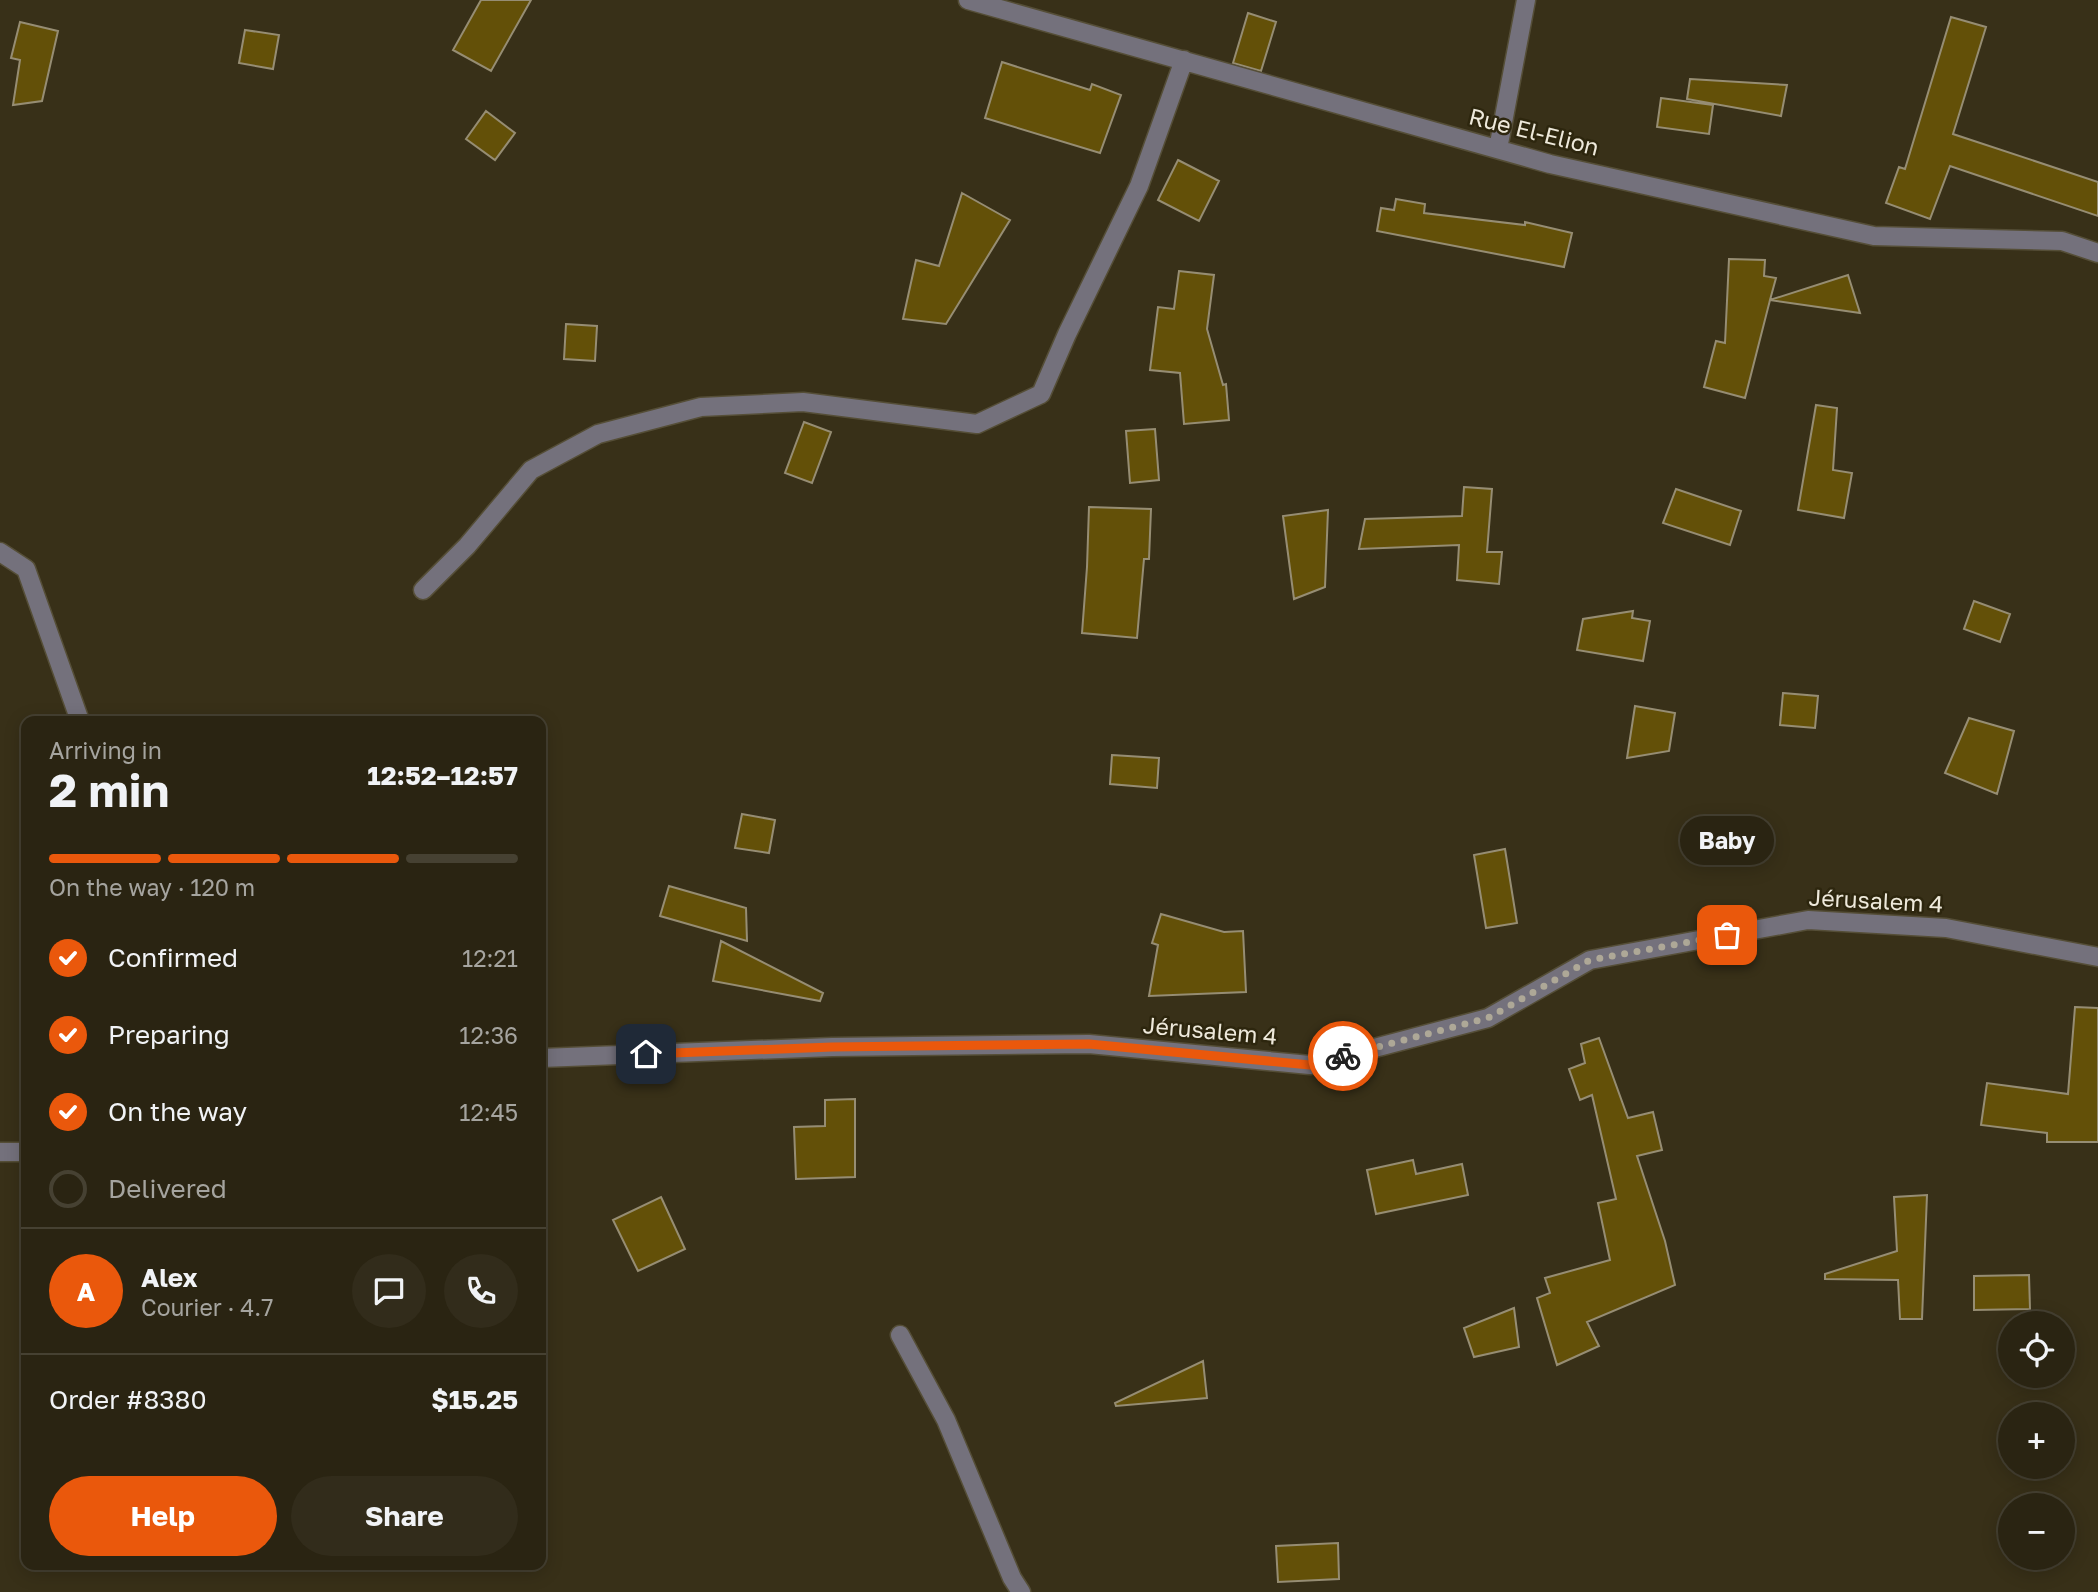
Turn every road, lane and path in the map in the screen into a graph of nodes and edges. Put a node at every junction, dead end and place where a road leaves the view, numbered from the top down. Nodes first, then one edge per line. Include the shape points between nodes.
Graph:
1 (968, 0) edge
2 (1526, 0) edge
3 (1184, 60) junction
4 (1499, 149) junction
5 (2098, 253) edge
6 (0, 552) edge
7 (423, 590) dead end
8 (78, 716) edge
9 (2098, 957) edge
10 (546, 1058) edge
11 (0, 1152) edge
12 (21, 1152) edge
13 (900, 1335) dead end
14 (1021, 1592) edge

1 - 3 street, Rue El-Elion
2 - 4 street
3 - 4 street, Rue El-Elion
3 - 7 street via 1139,186 1041,394 977,424 803,402 701,407 598,435 531,470
4 - 5 street, Rue El-Elion via 1874,236 2062,241
6 - 8 street via 26,569
9 - 10 street, Jérusalem 4 via 1946,928 1808,920 1590,960 1488,1018 1310,1065 1089,1044 832,1047
11 - 12 street
13 - 14 street via 946,1420

